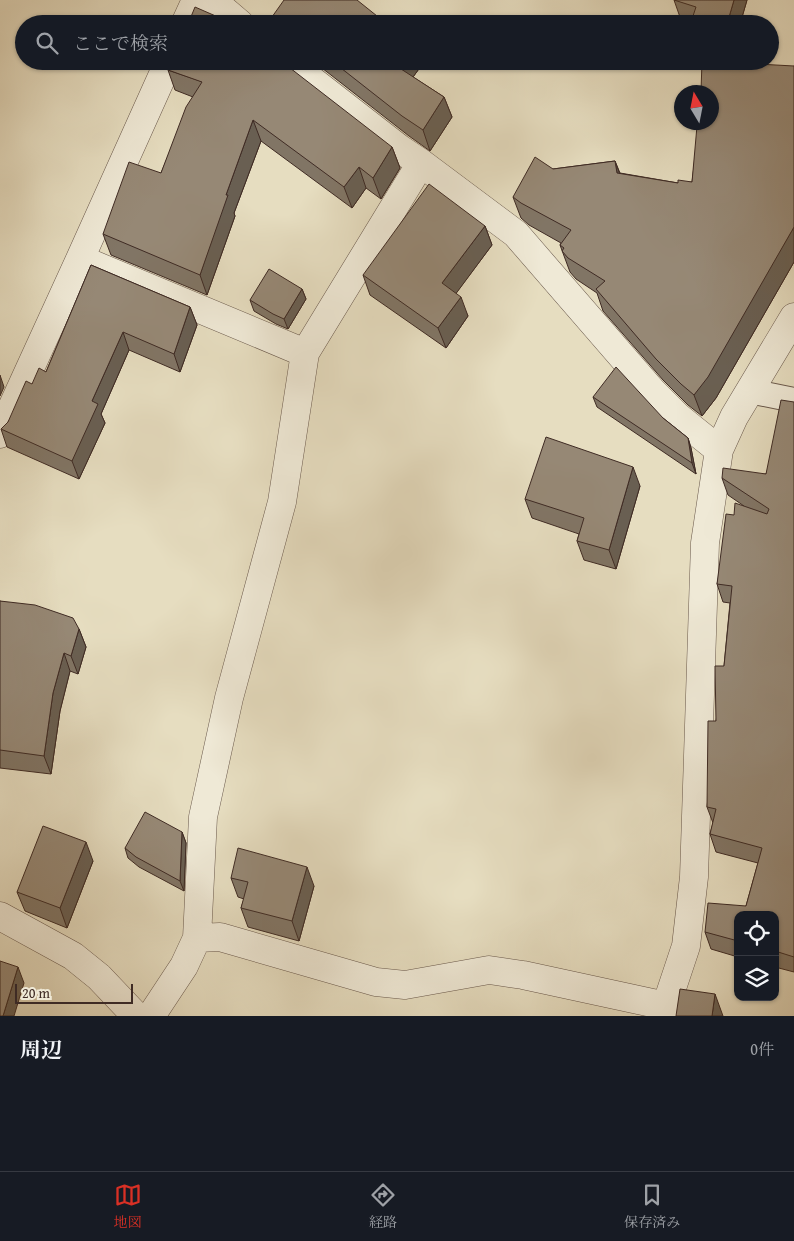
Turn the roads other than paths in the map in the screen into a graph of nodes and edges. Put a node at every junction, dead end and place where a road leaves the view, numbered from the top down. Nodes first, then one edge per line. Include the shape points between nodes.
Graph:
1 (211, 1) edge
2 (196, 15) edge
3 (229, 15) edge
4 (165, 70) edge
5 (299, 70) edge
6 (421, 163) junction
7 (80, 259) junction
8 (794, 317) edge
9 (305, 353) junction
10 (749, 391) junction
11 (794, 400) edge
12 (0, 434) edge
13 (719, 450) junction
14 (0, 916) edge
15 (197, 938) junction
16 (662, 1011) edge
17 (136, 1016) edge
18 (151, 1016) edge

1 - 2 street
1 - 3 street
4 - 7 street
5 - 6 street
6 - 9 street
6 - 13 street via 516,234 652,391
7 - 9 street
7 - 12 street
8 - 10 street
9 - 15 street via 282,502 229,698 203,817
10 - 11 lane
10 - 13 street
13 - 16 street via 705,543 694,877 686,946
14 - 17 street via 73,956 99,977
15 - 16 street via 220,937 376,982 405,984 489,970 523,975
15 - 18 street via 184,966

